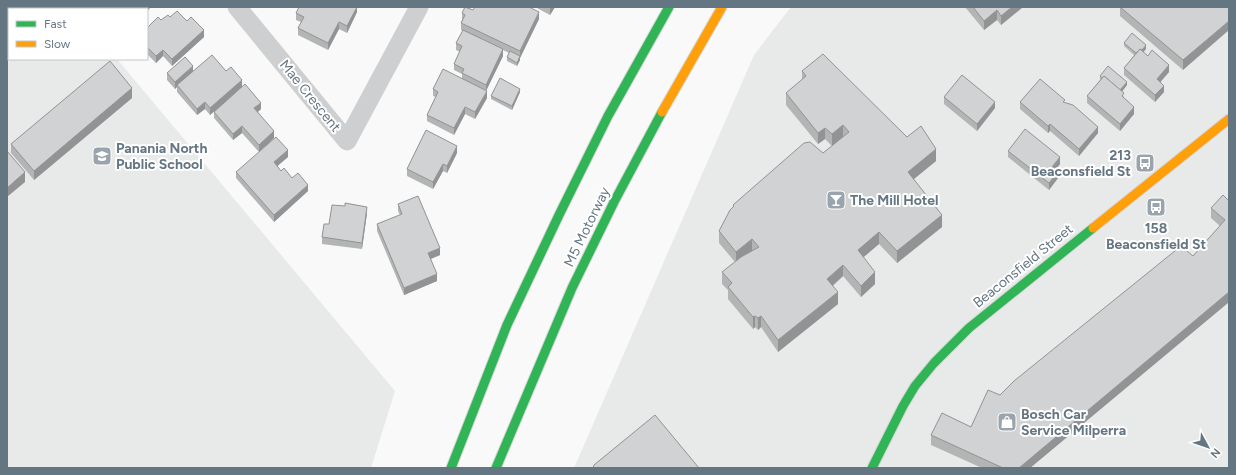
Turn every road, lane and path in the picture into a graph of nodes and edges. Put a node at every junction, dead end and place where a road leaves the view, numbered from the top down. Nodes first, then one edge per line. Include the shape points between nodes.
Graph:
1 (237, 7) edge
2 (419, 7) edge
3 (669, 7) edge
4 (722, 7) edge
5 (1229, 119) edge
6 (451, 468) edge
7 (496, 468) edge
8 (872, 468) edge

1 - 2 street, Mae Crescent via 347,141
3 - 6 main road via 608,116 558,215 507,325
4 - 7 main road, M5 Motorway via 664,107 599,230 542,356
5 - 8 main road, Beaconsfield Street via 969,328 941,355 916,386 896,419

